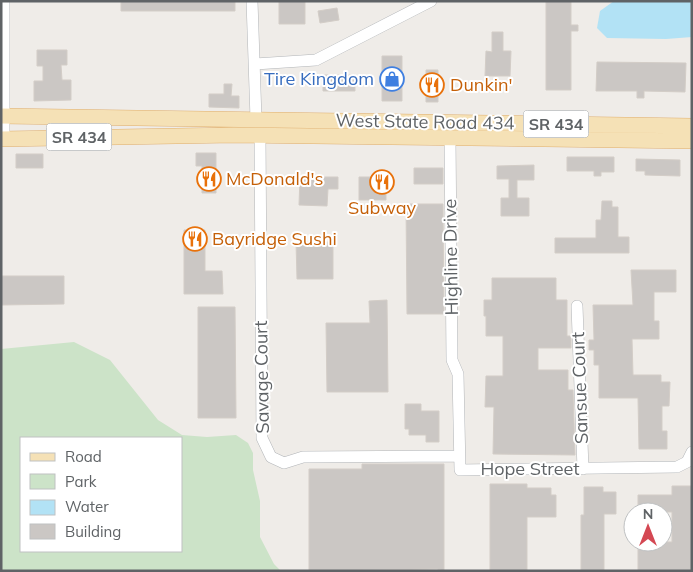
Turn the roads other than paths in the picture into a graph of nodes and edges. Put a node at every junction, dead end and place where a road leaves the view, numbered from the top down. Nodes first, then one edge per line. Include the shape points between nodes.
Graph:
1 (4, 1) edge
2 (252, 1) edge
3 (431, 1) edge
4 (255, 64) junction
5 (2, 116) edge
6 (256, 119) junction
7 (280, 120) junction
8 (692, 127) edge
9 (234, 135) junction
10 (260, 135) junction
11 (450, 138) junction
12 (3, 139) edge
13 (667, 141) junction
14 (692, 141) edge
15 (577, 306) dead end
16 (458, 374) joint
17 (691, 453) edge
18 (459, 456) junction
19 (583, 469) junction

1 - 5 street
2 - 4 street
3 - 4 street via 316,60
4 - 6 street
5 - 6 main road, West State Road 434 / SR 434
5 - 12 street
6 - 7 main road, West State Road 434 / SR 434
6 - 9 main road via 248,128
7 - 8 main road, West State Road 434 / SR 434
7 - 10 main road via 266,127
8 - 13 main road
9 - 10 main road, West State Road 434 / SR 434
9 - 12 main road, SR 434
10 - 11 main road, West State Road 434 / SR 434
10 - 18 street, Savage Court via 262,438 271,457 284,463 303,457
11 - 13 main road, West State Road 434 / SR 434
11 - 16 street, Highline Drive via 452,360
13 - 14 main road, West State Road 434 / SR 434
15 - 19 street, Sansue Court
16 - 18 street, Hope Street
17 - 19 street, Hope Street via 686,462 677,467
18 - 19 street, Hope Street via 460,470

